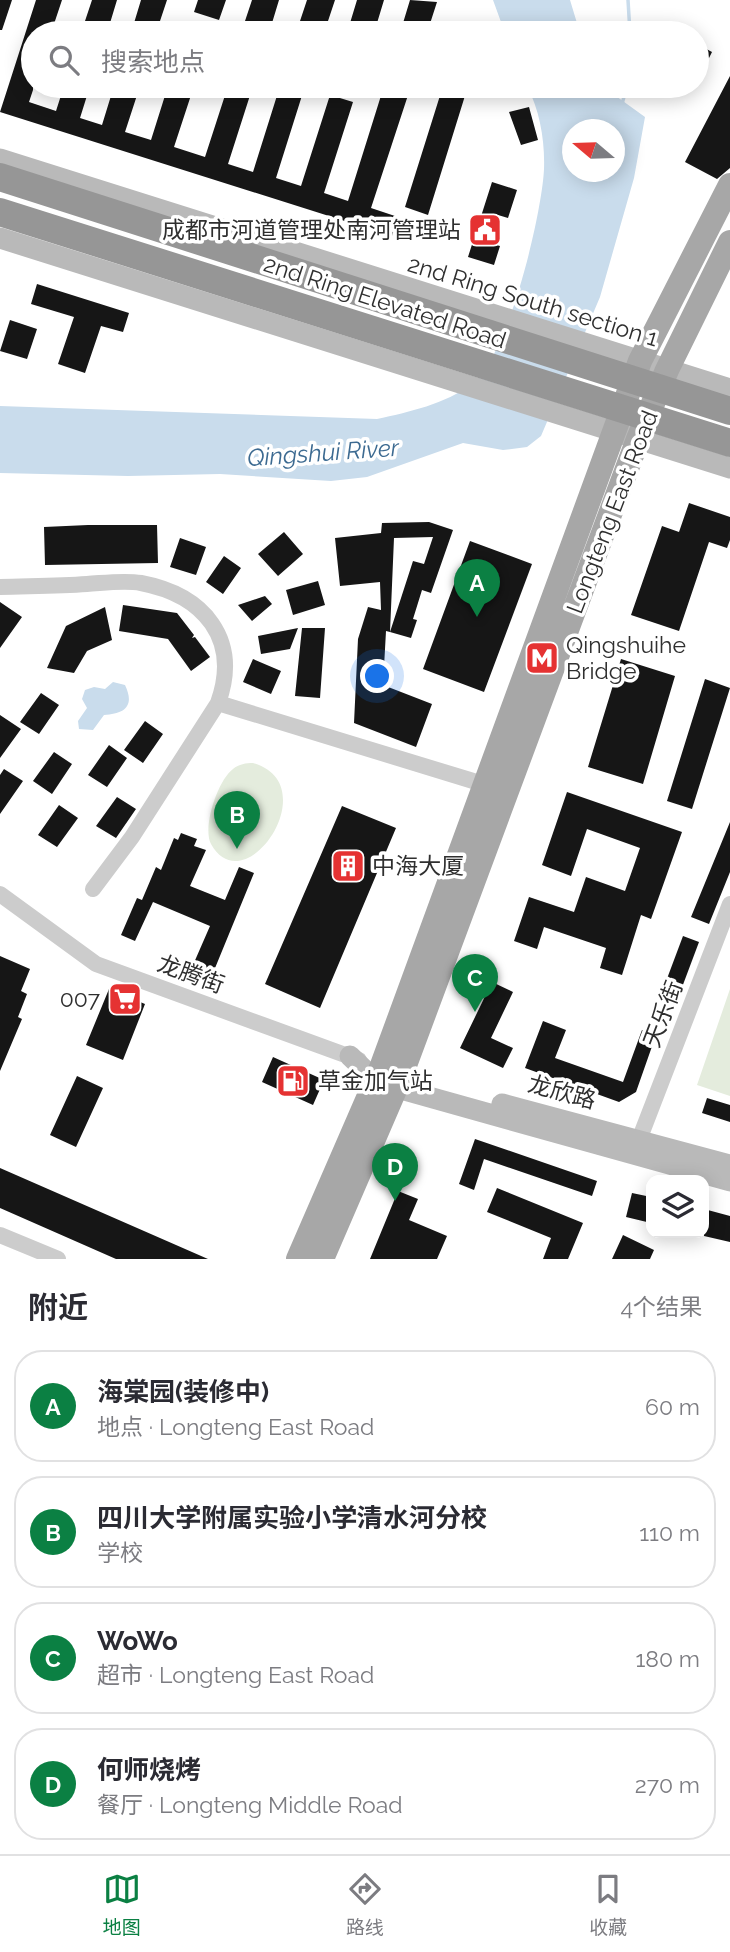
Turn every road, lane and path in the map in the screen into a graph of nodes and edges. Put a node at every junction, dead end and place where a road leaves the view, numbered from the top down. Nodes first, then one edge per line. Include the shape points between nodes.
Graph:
1 (0, 159) edge
2 (0, 177) edge
3 (730, 185) edge
4 (0, 212) edge
5 (0, 238) edge
6 (730, 242) edge
7 (639, 361) junction
8 (667, 370) junction
9 (730, 389) edge
10 (730, 411) edge
11 (612, 431) junction
12 (638, 439) junction
13 (730, 443) edge
14 (730, 468) edge
15 (0, 587) edge
16 (218, 703) junction
17 (483, 784) junction
18 (93, 889) dead end
19 (0, 894) edge
20 (730, 904) edge
21 (350, 1056) joint
22 (389, 1078) junction
23 (639, 1140) junction
24 (730, 1165) edge
25 (730, 1181) edge
26 (0, 1235) edge
27 (58, 1259) edge
28 (298, 1259) edge
29 (322, 1259) edge

1 - 7 main road, 2nd Ring South section 1
2 - 10 highway, 2nd Ring Elevated Road, bridge
3 - 7 main road, Longteng East Road
4 - 13 highway, 2nd Ring Elevated Road, bridge
5 - 11 main road
6 - 8 main road, Longteng East Road
7 - 8 main road, 2nd Ring South section 1
7 - 11 main road, Longteng East Road
8 - 9 main road, 2nd Ring South section 1
8 - 12 main road, Longteng East Road
11 - 12 main road
11 - 17 main road, Longteng East Road
12 - 14 main road
12 - 22 main road, Longteng East Road
15 - 16 street via 138,582 188,601 204,614 223,643 226,680
16 - 17 street
16 - 18 street
17 - 22 main road, Longteng East Road
19 - 21 street, 龙腾街 via 96,964
20 - 23 street, 天乐街
21 - 22 main road
22 - 23 main road, 龙欣路
22 - 25 main road
22 - 28 main road
22 - 29 main road
23 - 24 main road, 龙欣路
26 - 27 street

